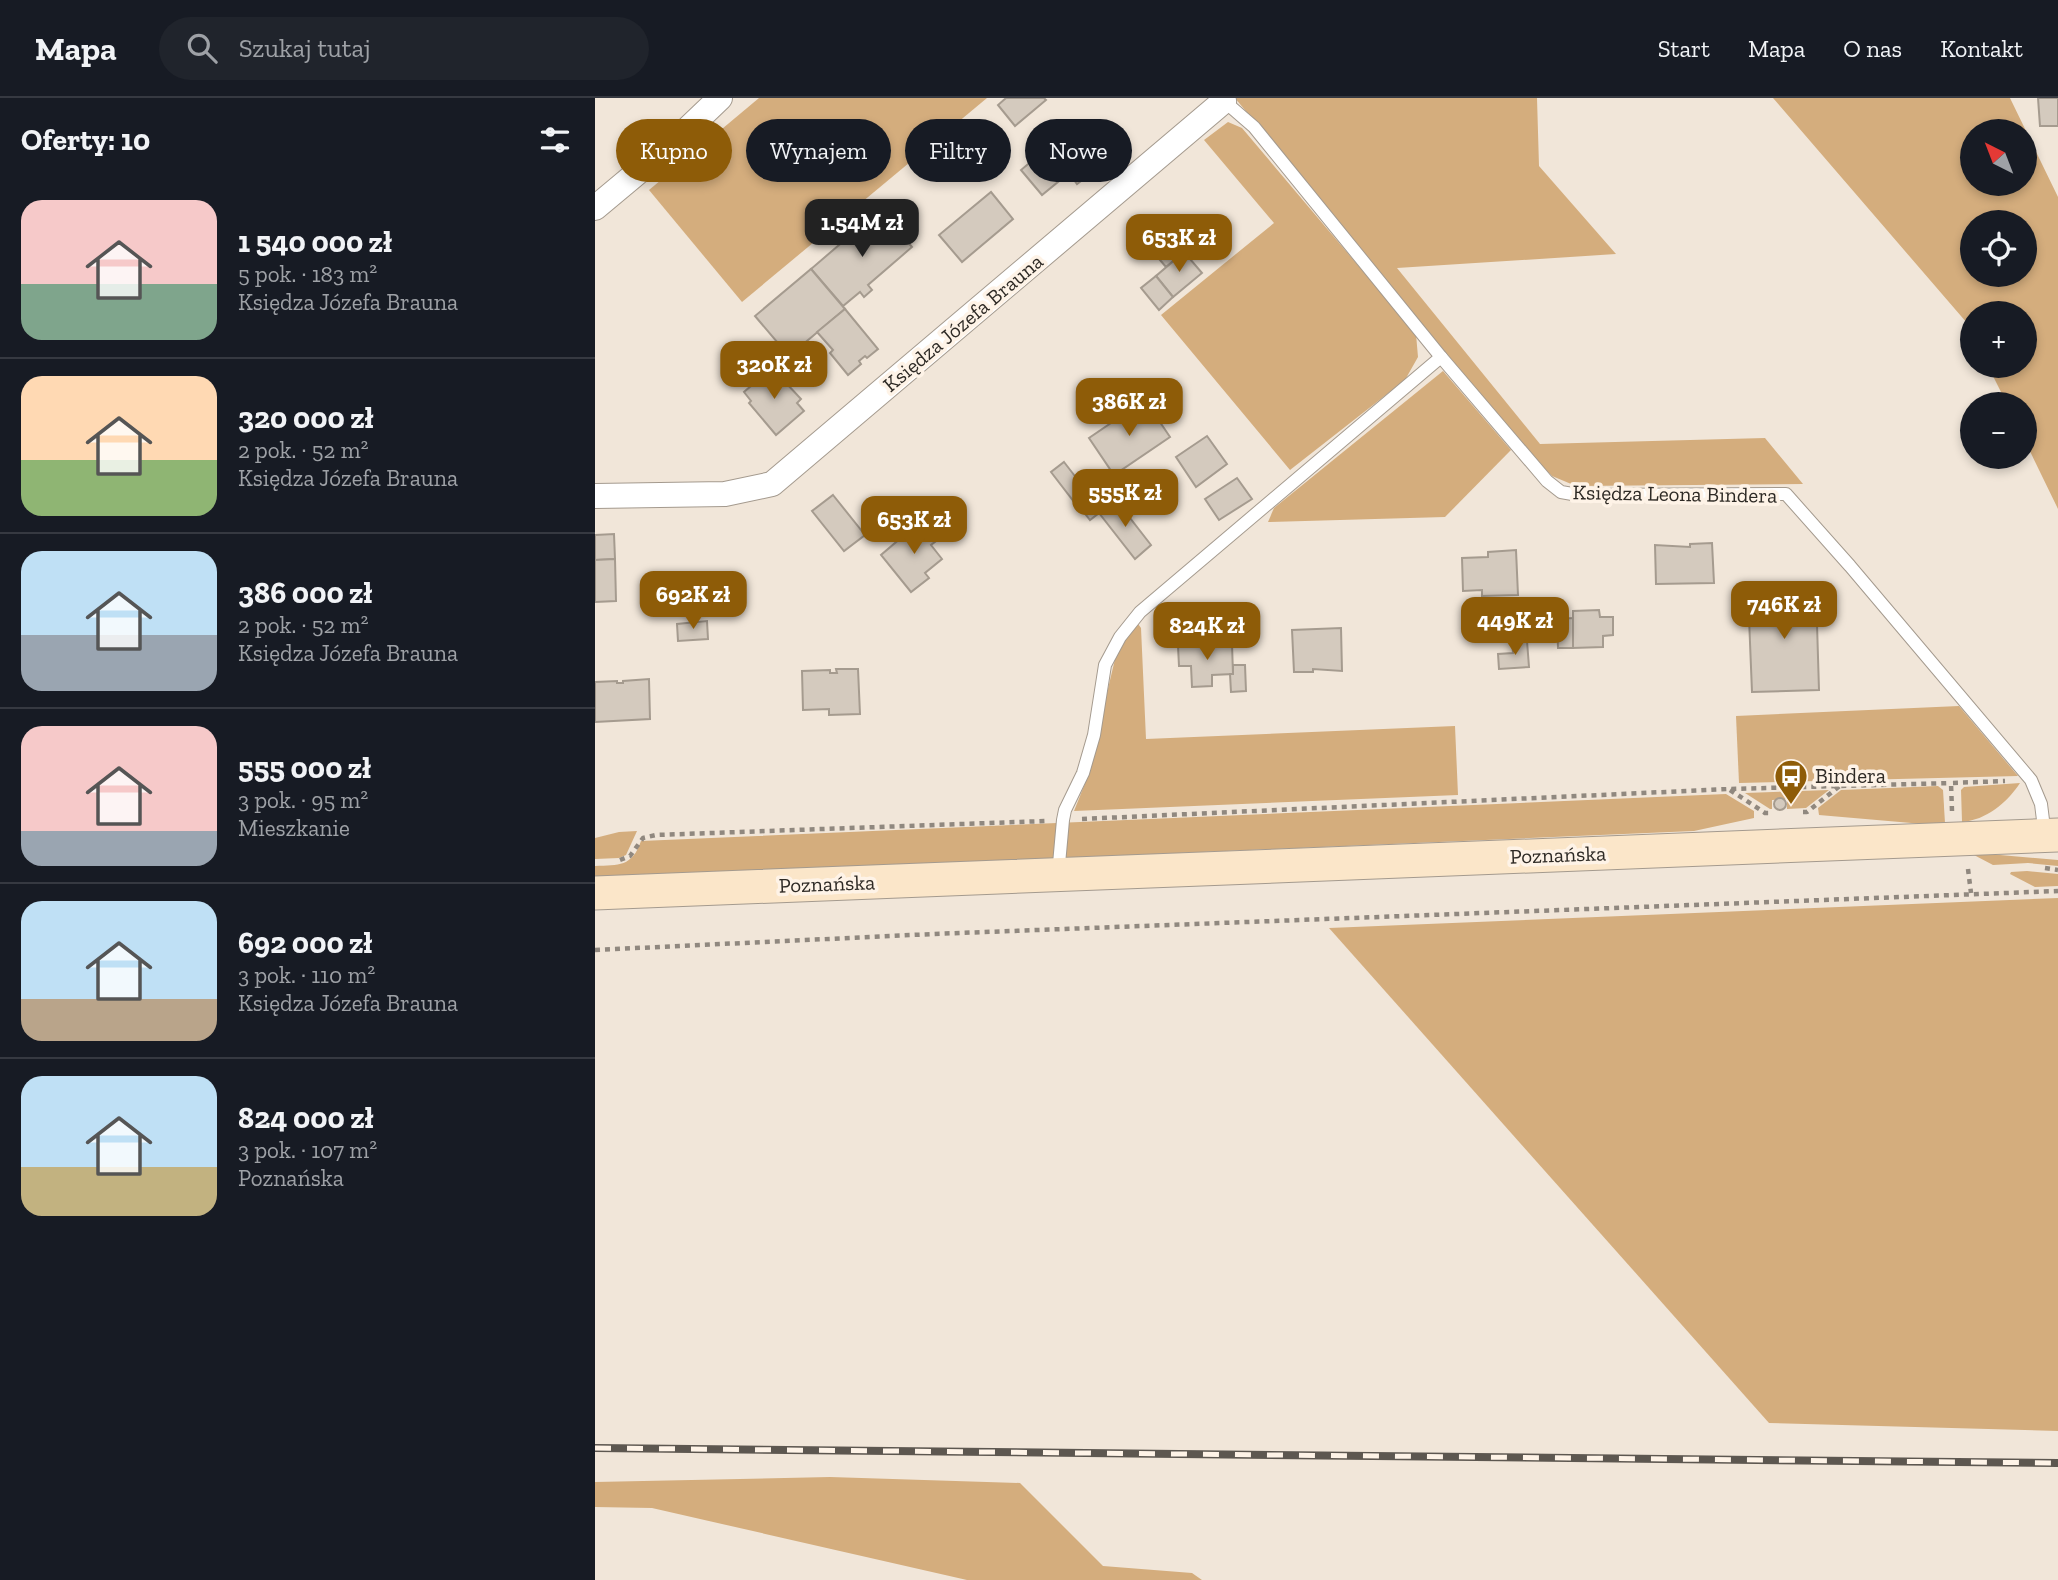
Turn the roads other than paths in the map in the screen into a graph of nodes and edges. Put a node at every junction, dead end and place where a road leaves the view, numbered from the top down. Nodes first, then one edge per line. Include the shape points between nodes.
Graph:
1 (720, 98) edge
2 (1224, 100) edge
3 (595, 208) edge
4 (1440, 357) junction
5 (595, 496) edge
6 (2052, 836) edge
7 (1058, 875) junction
8 (595, 893) edge

1 - 3 street
2 - 4 lane, Księdza Leona Bindera via 1254,127
2 - 5 street, Księdza Józefa Brauna via 772,484 725,494
4 - 6 lane, Księdza Leona Bindera via 1561,492 1786,494 2031,780
4 - 7 lane via 1140,612 1121,637 1105,665 1094,735 1065,810
6 - 7 main road, Poznańska
7 - 8 main road, Poznańska

